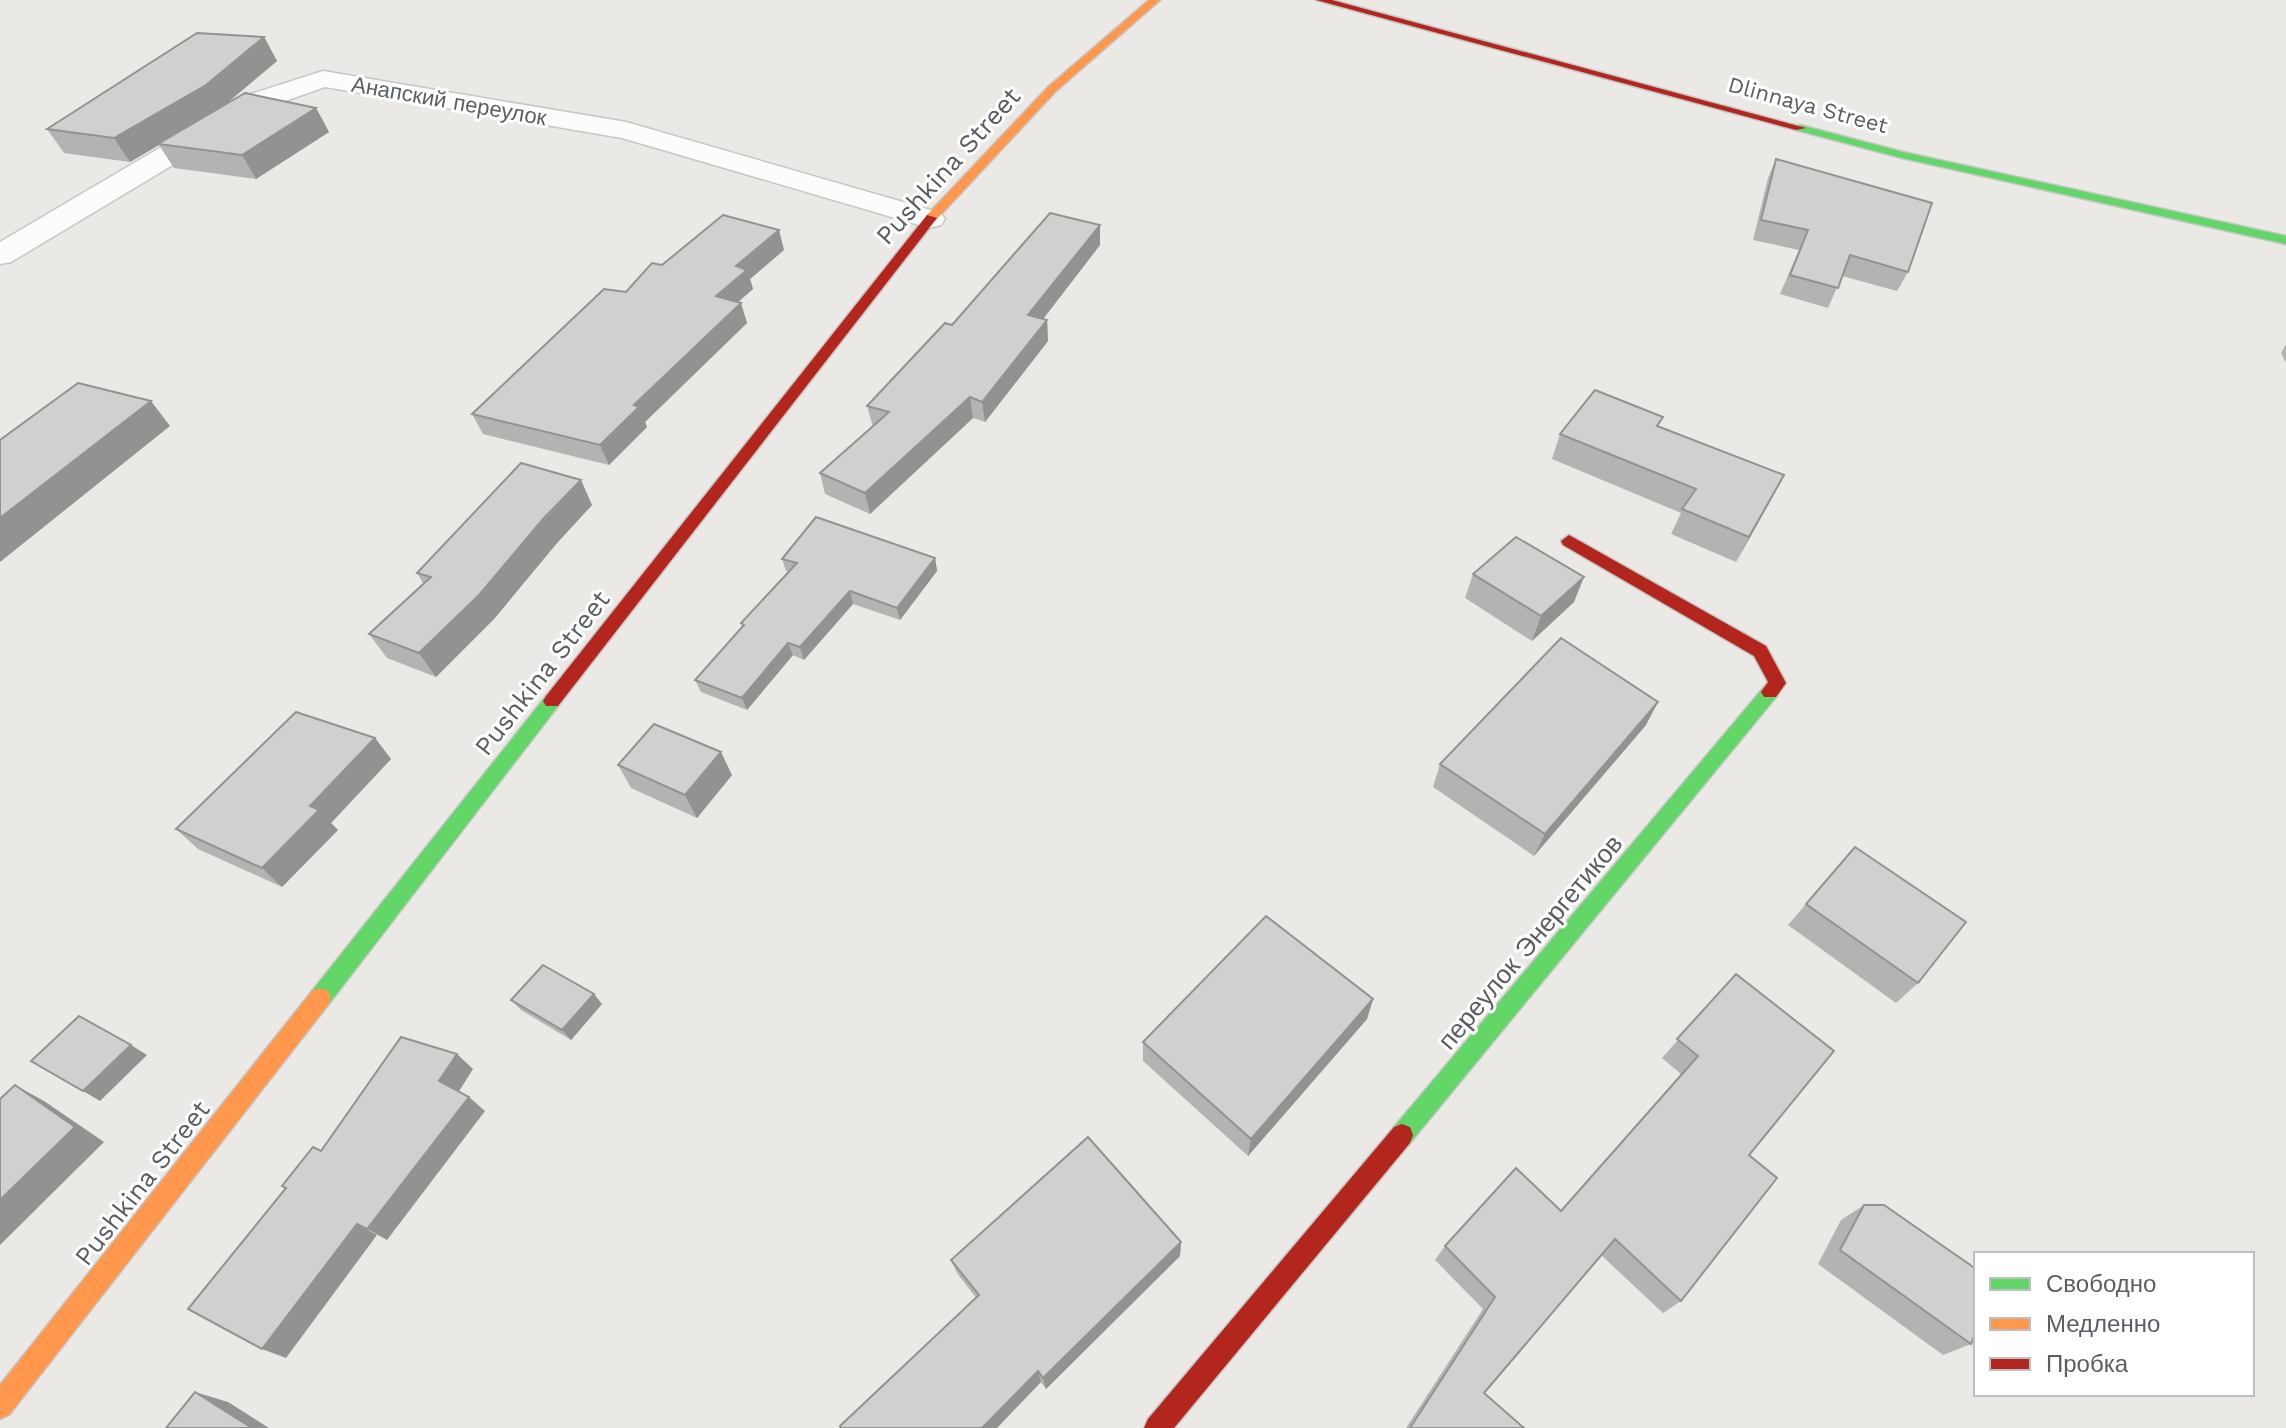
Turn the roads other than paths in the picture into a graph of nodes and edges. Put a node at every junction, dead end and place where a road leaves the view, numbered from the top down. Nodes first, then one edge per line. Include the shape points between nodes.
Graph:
1 (1155, 0) edge
2 (1321, 0) edge
3 (930, 219) junction
4 (2286, 240) edge
5 (0, 255) edge
6 (1569, 541) dead end
7 (0, 1406) edge
8 (1157, 1428) edge

1 - 3 street, Pushkina Street via 1052,89
2 - 4 street, Dlinnaya Street via 1902,155
3 - 5 street, Анапский переулок via 626,130 323,79 261,100
3 - 7 street, Pushkina Street
6 - 8 street, переулок Энергетиков via 1760,651 1777,683

